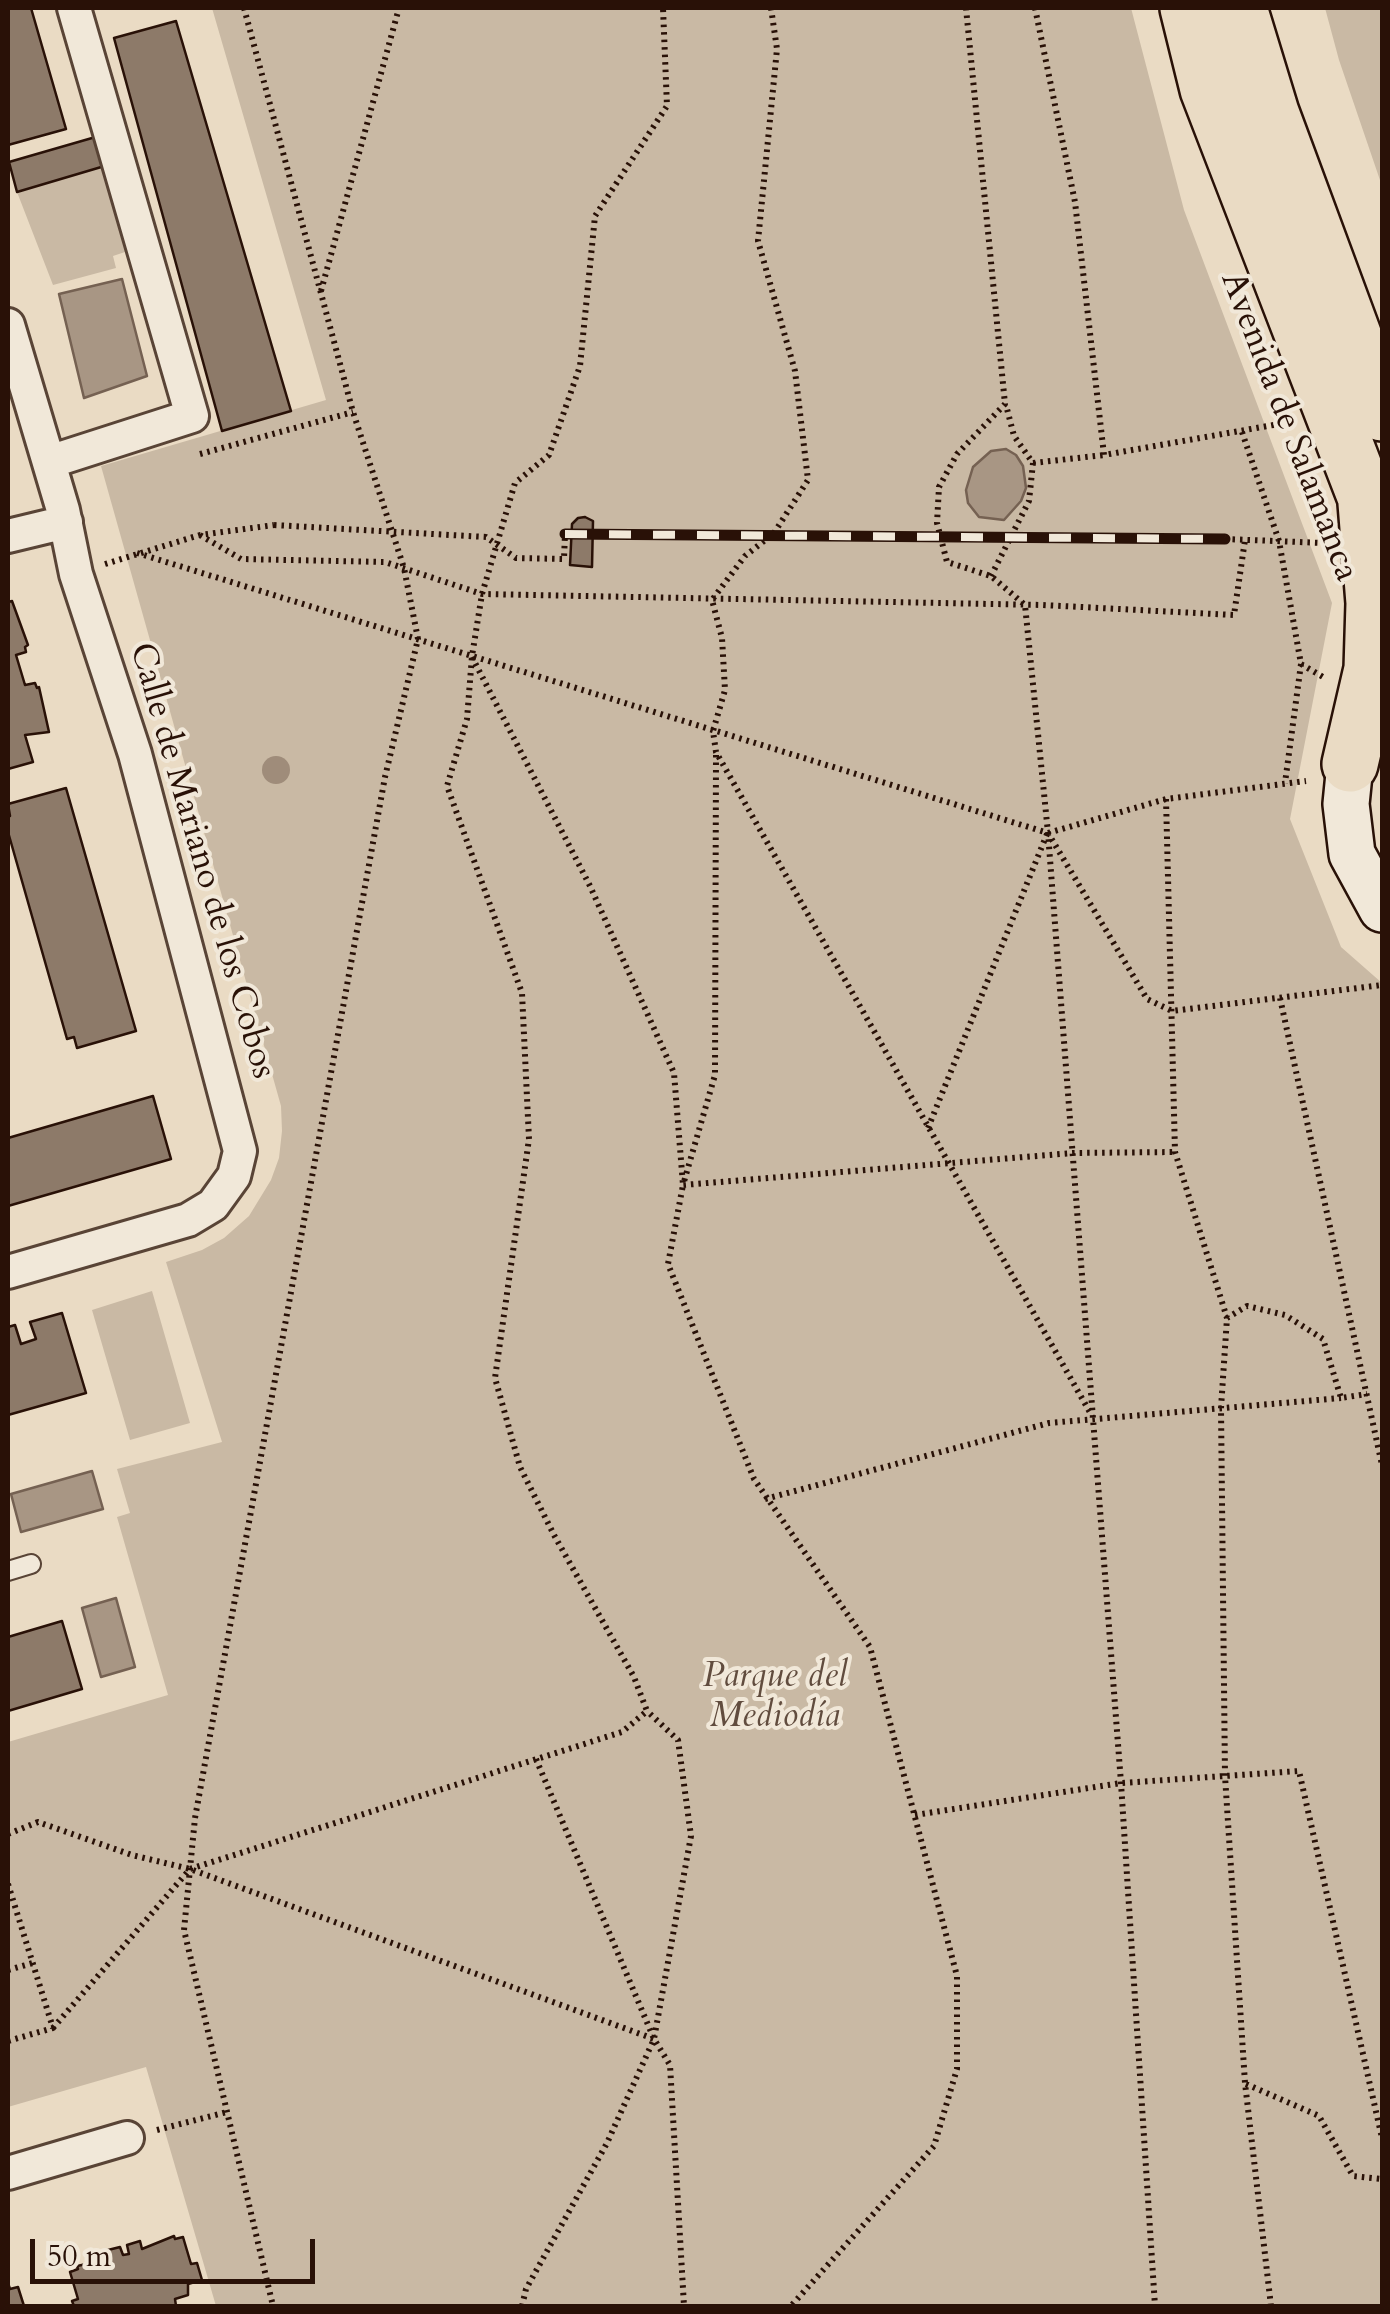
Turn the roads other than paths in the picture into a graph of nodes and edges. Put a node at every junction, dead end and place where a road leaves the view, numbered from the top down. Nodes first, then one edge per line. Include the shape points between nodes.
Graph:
1 (74, 8) edge
2 (1188, 8) edge
3 (1239, 8) edge
4 (8, 325) edge
5 (1382, 413) edge
6 (49, 462) junction
7 (1374, 521) edge
8 (66, 522) junction
9 (8, 536) edge
10 (1382, 708) edge
11 (1328, 772) junction
12 (1382, 909) edge
13 (8, 1272) edge
14 (31, 1564) dead end
15 (8, 1571) edge
16 (127, 2138) road end
17 (8, 2173) edge

1 - 6 street via 192,416
2 - 7 highway, Avenida de Salamanca via 1208,90
3 - 5 highway
4 - 6 street, Calle de Mariano de los Cobos
6 - 8 street, Calle de Mariano de los Cobos
7 - 11 highway, Avenida de Salamanca via 1372,669
8 - 9 street
8 - 13 street, Calle de Mariano de los Cobos via 240,1151 234,1176 214,1205 188,1220
10 - 11 main road
11 - 12 main road via 1346,804 1352,854
14 - 15 lane
16 - 17 street

